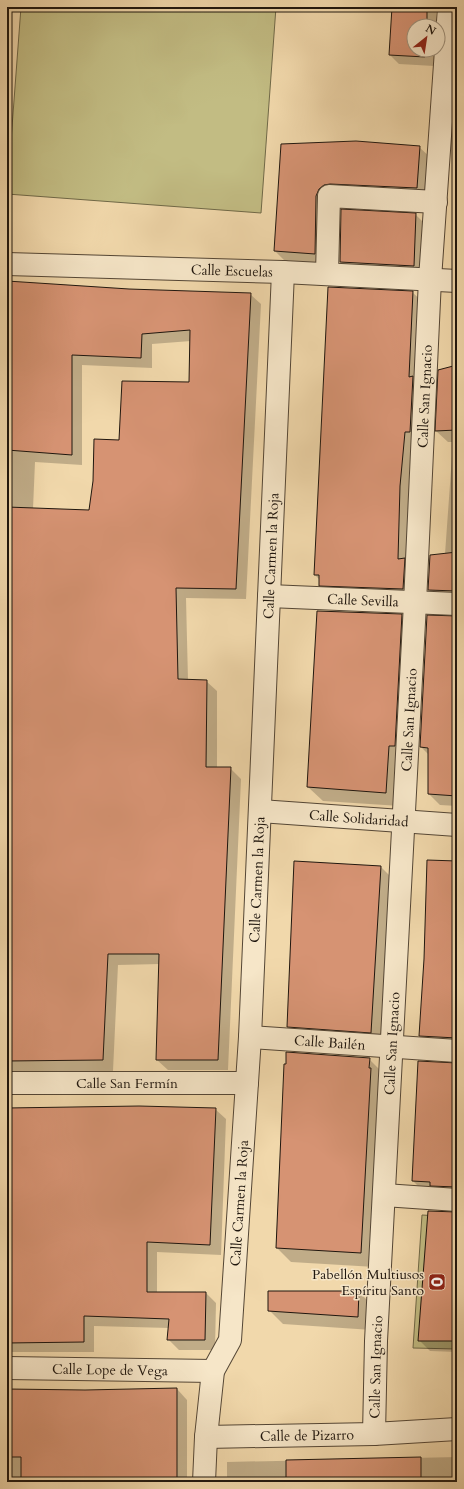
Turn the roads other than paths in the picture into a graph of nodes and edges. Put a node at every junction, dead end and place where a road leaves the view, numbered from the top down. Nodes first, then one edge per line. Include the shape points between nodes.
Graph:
1 (449, 7) edge
2 (452, 52) edge
3 (436, 202) junction
4 (7, 264) edge
5 (283, 272) junction
6 (326, 274) junction
7 (430, 279) junction
8 (457, 281) edge
9 (270, 596) junction
10 (415, 603) junction
11 (457, 604) edge
12 (260, 811) junction
13 (403, 822) junction
14 (457, 825) edge
15 (250, 1037) junction
16 (391, 1047) junction
17 (457, 1051) edge
18 (7, 1083) edge
19 (247, 1083) junction
20 (384, 1195) junction
21 (457, 1200) edge
22 (7, 1368) edge
23 (213, 1371) junction
24 (457, 1429) edge
25 (374, 1434) junction
26 (206, 1437) junction
27 (204, 1482) edge

1 - 2 street, Calle San Ignacio
2 - 3 street, Calle San Ignacio
3 - 6 street via 329,196
3 - 7 street, Calle San Ignacio
4 - 5 street, Calle Escuelas
5 - 6 street, Calle Escuelas
5 - 9 street, Calle Carmen la Roja
6 - 7 street, Calle Escuelas
7 - 8 street, Calle Escuelas
7 - 10 street, Calle San Ignacio
9 - 10 street, Calle Sevilla
9 - 12 street, Calle Carmen la Roja
10 - 11 street, Calle Sevilla
10 - 13 street, Calle San Ignacio
12 - 13 street, Calle Solidaridad
12 - 15 street, Calle Carmen la Roja
13 - 14 street, Calle Solidaridad
13 - 16 street, Calle San Ignacio
15 - 16 street, Calle Bailén
15 - 19 street, Calle Carmen la Roja
16 - 17 street, Calle Bailén
16 - 20 street, Calle San Ignacio
18 - 19 street, Calle San Fermín
19 - 23 street, Calle Carmen la Roja via 230,1340
20 - 21 street
20 - 25 street, Calle San Ignacio
22 - 23 street, Calle Lope de Vega
23 - 26 street, Calle Carmen la Roja
24 - 25 street, Calle de Pizarro
25 - 26 street, Calle de Pizarro
26 - 27 street, Calle Carmen la Roja

